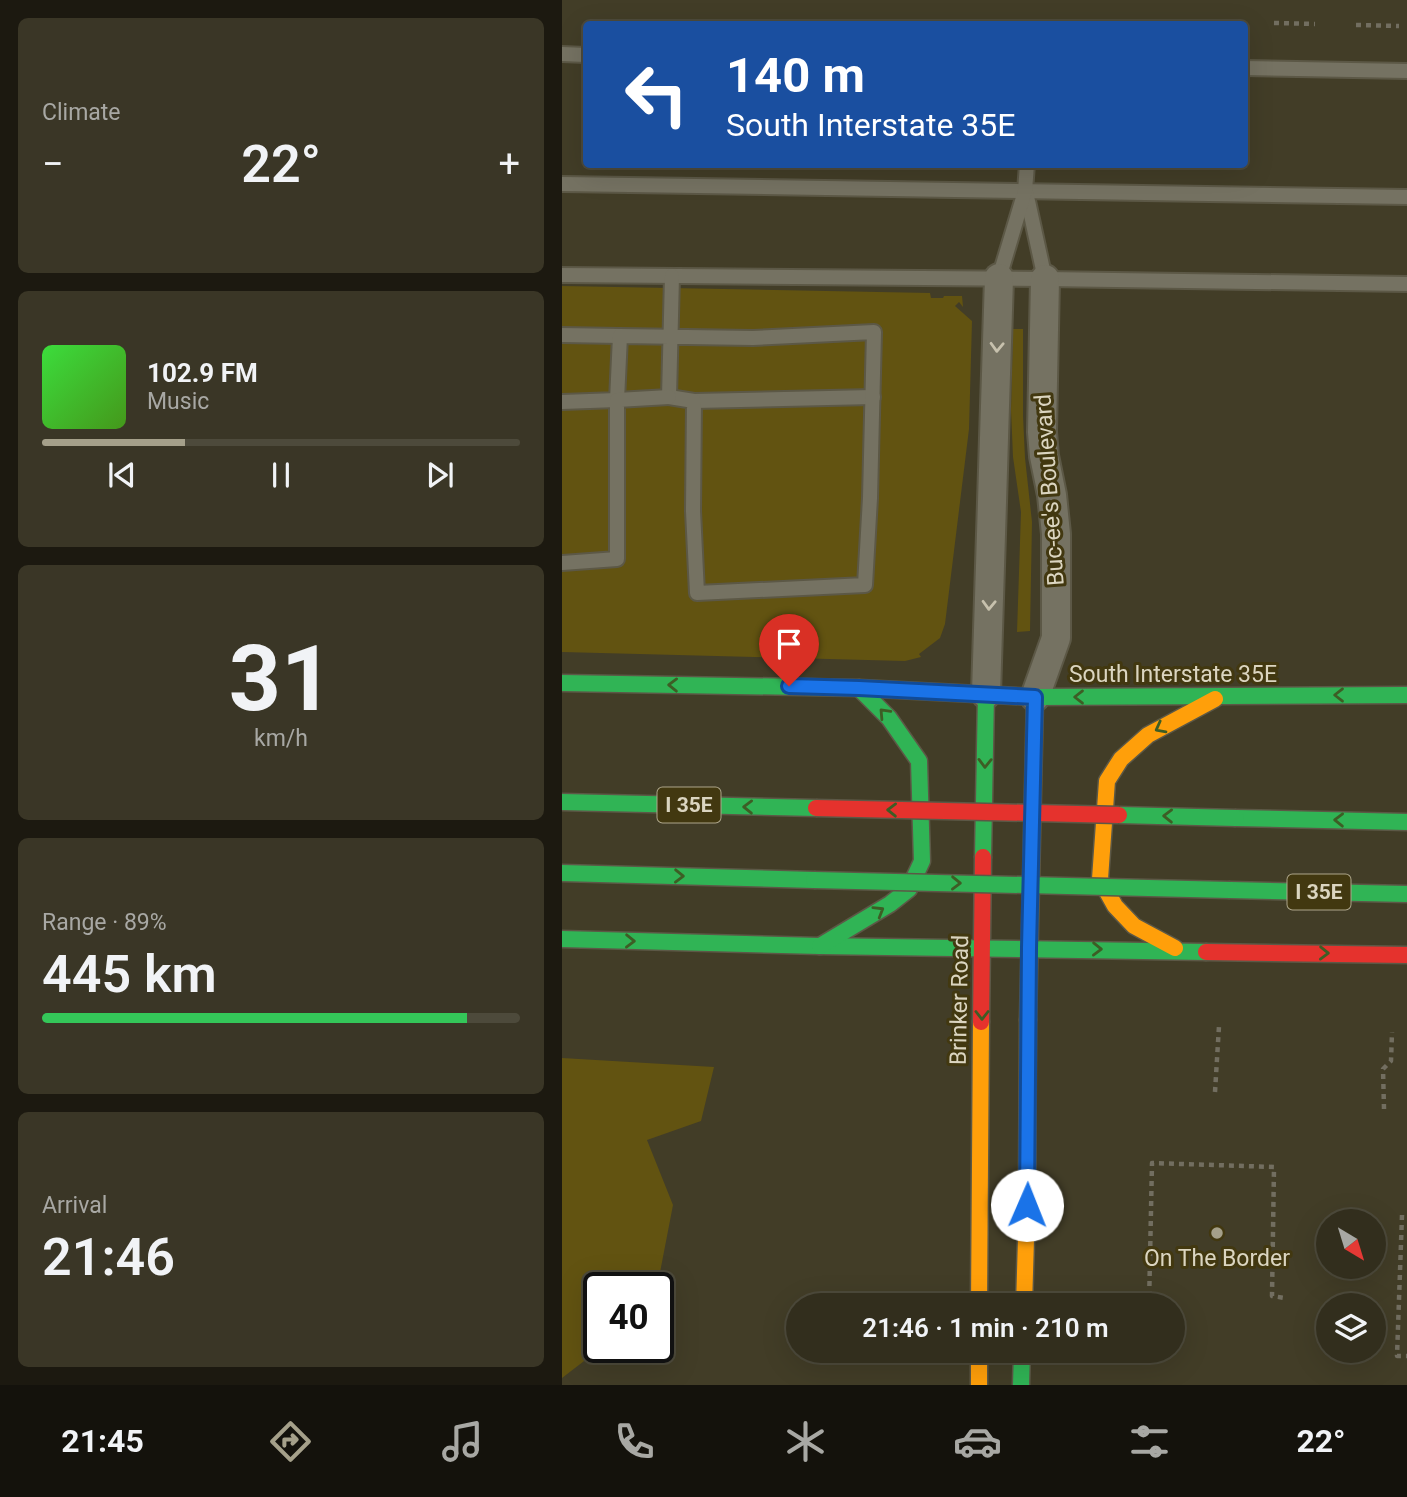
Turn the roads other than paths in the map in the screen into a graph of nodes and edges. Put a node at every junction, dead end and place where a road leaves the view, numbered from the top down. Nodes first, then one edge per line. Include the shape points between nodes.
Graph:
1 (562, 54) edge
2 (583, 55) edge
3 (1248, 68) edge
4 (1407, 71) edge
5 (1027, 168) edge
6 (562, 184) edge
7 (1025, 191) junction
8 (1407, 197) edge
9 (562, 275) edge
10 (672, 276) junction
11 (999, 278) junction
12 (1045, 279) junction
13 (1407, 284) edge
14 (562, 335) edge
15 (620, 336) junction
16 (671, 336) junction
17 (669, 397) junction
18 (873, 397) junction
19 (617, 400) junction
20 (694, 401) junction
21 (562, 402) edge
22 (562, 564) edge
23 (562, 683) edge
24 (859, 688) junction
25 (987, 694) junction
26 (1407, 695) edge
27 (1220, 696) junction
28 (1035, 697) junction
29 (562, 802) edge
30 (1407, 822) edge
31 (562, 873) edge
32 (1407, 894) edge
33 (562, 939) edge
34 (820, 946) junction
35 (982, 947) junction
36 (1029, 948) junction
37 (1181, 951) junction
38 (1407, 955) edge
39 (980, 1293) edge
40 (1024, 1293) edge
41 (979, 1363) edge
42 (1022, 1363) edge
43 (979, 1385) edge
44 (1021, 1385) edge

1 - 2 lane
3 - 4 lane
5 - 7 lane
6 - 7 lane
7 - 8 lane
7 - 11 lane
7 - 12 lane
9 - 10 lane
10 - 11 lane
10 - 16 lane
11 - 12 lane
11 -> 25 street, Buc-ee's Boulevard
12 - 13 lane
12 - 28 street, Buc-ee's Boulevard via 1042,432 1056,534 1056,638
14 - 15 lane
15 - 16 lane
15 - 19 lane
16 - 17 lane
16 - 18 lane via 753,338 874,332
17 - 19 lane
17 - 20 lane
18 - 20 lane
18 - 20 lane via 865,585 697,593
19 - 21 lane
19 - 22 lane via 617,559
24 -> 23 main road, South Interstate 35E
24 - 25 main road, South Interstate 35E
34 -> 24 main road via 890,904 908,889 922,861 919,761 889,718
25 - 28 main road, South Interstate 35E
25 -> 35 main road, Brinker Road
26 -> 27 main road, South Interstate 35E
27 -> 28 main road, South Interstate 35E
27 -> 37 main road via 1148,735 1121,759 1107,781 1100,879 1115,906 1134,926
28 - 36 main road
30 -> 29 main road, I 35E, bridge
31 -> 32 main road, I 35E, bridge
33 -> 34 main road
34 - 35 main road
35 - 36 main road
35 -> 39 main road, Brinker Road
36 -> 37 main road
36 - 40 main road
37 -> 38 main road
41 - 43 main road
42 - 44 main road

